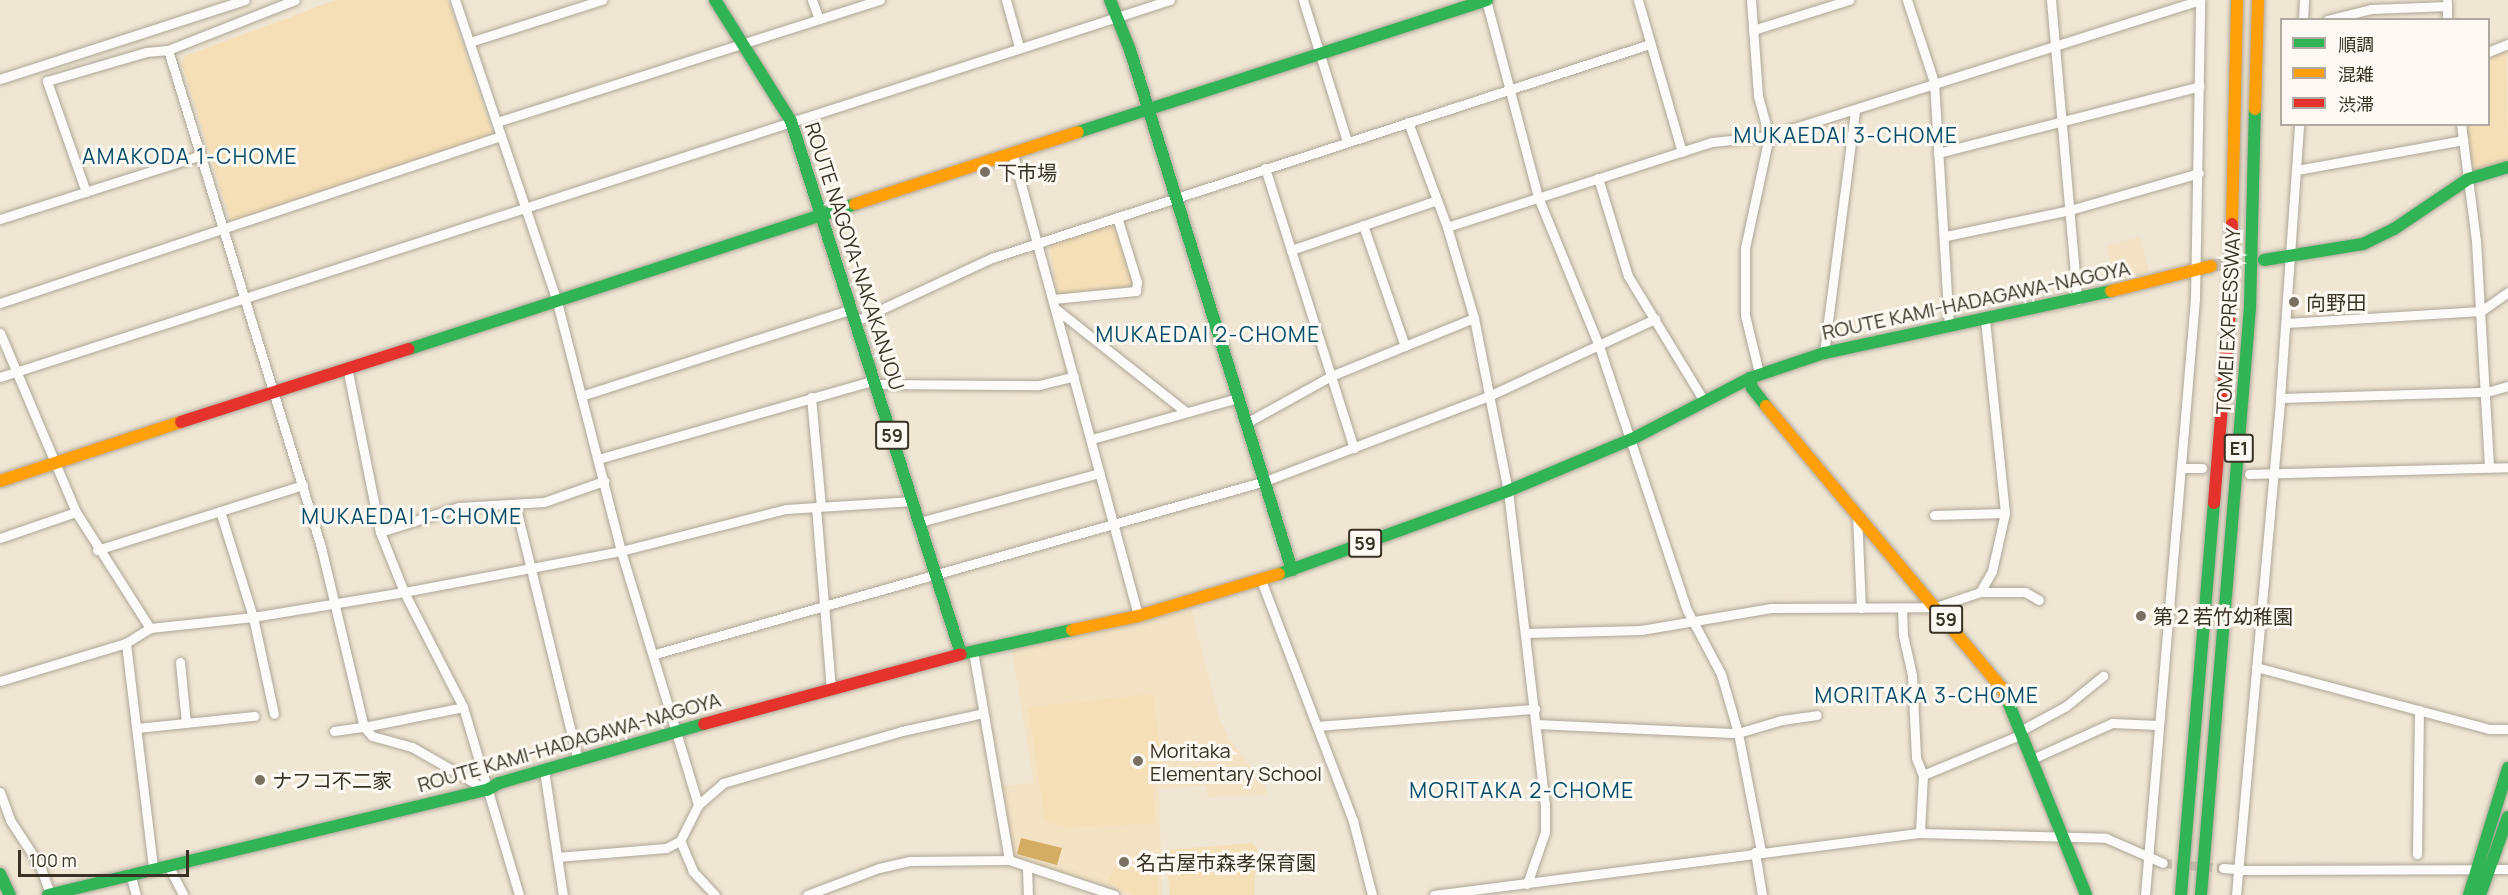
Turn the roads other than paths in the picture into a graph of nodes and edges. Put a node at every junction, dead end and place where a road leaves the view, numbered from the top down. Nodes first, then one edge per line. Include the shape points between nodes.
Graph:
1 (244, 0) edge
2 (295, 0) edge
3 (455, 0) edge
4 (602, 0) edge
5 (715, 0) edge
6 (812, 0) edge
7 (880, 0) edge
8 (1006, 0) edge
9 (1110, 0) edge
10 (1170, 0) edge
11 (1302, 0) edge
12 (1486, 0) edge
13 (1638, 0) edge
14 (1751, 0) edge
15 (1849, 0) edge
16 (1907, 0) edge
17 (2051, 0) edge
18 (2200, 0) edge
19 (2237, 0) edge
20 (2258, 0) edge
21 (2304, 0) edge
22 (2447, 3) edge
23 (2381, 4) edge
24 (1116, 18) junction
25 (2303, 18) edge
26 (2334, 18) edge
27 (2446, 18) edge
28 (819, 19) junction
29 (1753, 30) junction
30 (470, 42) junction
31 (1650, 44) junction
32 (2508, 44) edge
33 (744, 45) junction
34 (2054, 47) junction
35 (1019, 48) junction
36 (168, 50) junction
37 (2490, 51) edge
38 (1321, 55) junction
39 (0, 79) edge
40 (1934, 82) junction
41 (2200, 86) junction
42 (1508, 89) junction
43 (1147, 109) junction
44 (1856, 110) junction
45 (791, 121) junction
46 (497, 122) junction
47 (1408, 122) junction
48 (2060, 124) junction
49 (2299, 126) edge
50 (2461, 126) edge
51 (501, 136) junction
52 (1769, 136) junction
53 (1347, 141) junction
54 (2463, 141) junction
55 (1682, 152) junction
56 (1938, 153) junction
57 (1013, 154) junction
58 (199, 156) junction
59 (2508, 167) edge
60 (1265, 168) junction
61 (2297, 170) junction
62 (2199, 173) junction
63 (1598, 178) junction
64 (2468, 179) junction
65 (86, 192) junction
66 (1538, 197) junction
67 (1176, 198) junction
68 (1437, 200) junction
69 (524, 207) junction
70 (2070, 210) junction
71 (823, 216) junction
72 (1117, 218) junction
73 (0, 219) edge
74 (1363, 225) junction
75 (1447, 227) junction
76 (223, 230) junction
77 (1946, 236) junction
78 (1038, 243) junction
79 (1291, 250) junction
80 (2289, 254) junction
81 (2264, 260) tunnel mouth
82 (2211, 266) tunnel mouth
83 (2196, 270) junction
84 (2508, 292) edge
85 (246, 297) junction
86 (556, 298) junction
87 (1053, 299) junction
88 (2077, 300) junction
89 (0, 303) edge
90 (852, 309) junction
91 (1056, 309) junction
92 (2481, 311) junction
93 (1474, 318) junction
94 (1655, 319) junction
95 (1985, 319) junction
96 (856, 321) junction
97 (2286, 323) junction
98 (1949, 326) junction
99 (0, 333) edge
100 (1405, 346) junction
101 (1599, 346) junction
102 (1824, 353) junction
103 (347, 367) junction
104 (15, 372) junction
105 (1074, 375) junction
106 (1331, 376) junction
107 (1755, 376) junction
108 (0, 377) edge
109 (875, 382) junction
110 (2508, 386) edge
111 (275, 390) junction
112 (2487, 392) junction
113 (581, 396) junction
114 (1491, 396) junction
115 (812, 397) junction
116 (1238, 398) junction
117 (2280, 398) junction
118 (1704, 401) junction
119 (1186, 412) junction
120 (1246, 423) junction
121 (1092, 439) junction
122 (1632, 439) junction
123 (1354, 448) junction
124 (598, 459) junction
125 (56, 462) junction
126 (2508, 467) edge
127 (2182, 468) junction
128 (2202, 468) dead end
129 (2489, 468) junction
130 (1099, 473) junction
131 (2248, 474) dead end
132 (2272, 477) junction
133 (0, 481) edge
134 (604, 482) junction
135 (1265, 482) junction
136 (303, 485) junction
137 (1508, 491) junction
138 (913, 501) junction
139 (515, 504) junction
140 (818, 507) junction
141 (220, 511) junction
142 (76, 512) junction
143 (2005, 513) junction
144 (1857, 514) junction
145 (1934, 516) dead end
146 (920, 522) junction
147 (1113, 525) junction
148 (380, 532) junction
149 (0, 538) edge
150 (98, 550) junction
151 (621, 551) junction
152 (531, 568) junction
153 (1292, 570) junction
154 (936, 575) junction
155 (1261, 580) junction
156 (404, 592) junction
157 (1980, 592) junction
158 (2039, 600) dead end
159 (336, 602) junction
160 (824, 606) junction
161 (1936, 607) junction
162 (1861, 608) junction
163 (1902, 608) junction
164 (1138, 616) junction
165 (253, 617) junction
166 (1692, 619) junction
167 (150, 628) junction
168 (1527, 633) junction
169 (126, 643) junction
170 (967, 653) junction
171 (655, 654) junction
172 (180, 662) dead end
173 (2256, 667) junction
174 (2103, 676) dead end
175 (0, 681) edge
176 (831, 688) junction
177 (463, 707) junction
178 (1535, 710) junction
179 (2419, 710) junction
180 (984, 712) junction
181 (274, 714) dead end
182 (1817, 715) dead end
183 (254, 716) dead end
184 (186, 723) junction
185 (1536, 724) junction
186 (2158, 725) junction
187 (1317, 726) junction
188 (364, 727) junction
189 (137, 728) junction
190 (2508, 729) edge
191 (334, 731) dead end
192 (674, 732) junction
193 (2021, 732) junction
194 (1738, 733) junction
195 (2032, 759) junction
196 (578, 760) junction
197 (2508, 768) edge
198 (544, 770) junction
199 (1923, 775) junction
200 (487, 790) junction
201 (0, 792) edge
202 (698, 805) junction
203 (2508, 817) edge
204 (1920, 833) junction
205 (2062, 837) junction
206 (680, 841) junction
207 (1758, 851) junction
208 (2417, 854) dead end
209 (2148, 855) junction
210 (557, 857) junction
211 (1009, 860) junction
212 (2163, 863) tunnel mouth
213 (153, 867) junction
214 (169, 867) junction
215 (1027, 868) junction
216 (2223, 868) tunnel mouth
217 (2237, 869) junction
218 (2484, 869) junction
219 (2508, 869) edge
220 (130, 873) junction
221 (0, 874) edge
222 (1527, 884) junction
223 (833, 890) edge
224 (9, 895) edge
225 (49, 895) edge
226 (136, 895) edge
227 (183, 895) edge
228 (519, 895) edge
229 (563, 895) edge
230 (715, 895) edge
231 (807, 895) edge
232 (1028, 895) edge
233 (1114, 895) edge
234 (1372, 895) edge
235 (1434, 895) edge
236 (1762, 895) edge
237 (2086, 895) edge
238 (2145, 895) edge
239 (2181, 895) edge
240 (2201, 895) edge
241 (2236, 895) edge
242 (2469, 895) edge
243 (2480, 895) edge

1 - 39 street
2 - 36 street
3 - 30 street
4 - 30 street
5 - 33 main road, ROUTE NAGOYA-NAKAKANJOU / 59
6 - 28 street
7 - 28 street
8 - 35 street
9 - 24 main road
10 - 24 street
11 - 38 street
12 - 38 main road
12 - 42 street
13 - 31 street
14 - 29 street
15 - 29 street
16 - 40 street
17 - 34 street
18 - 34 street
18 - 41 street
19 - 239 main road, TOMEI EXPRESSWAY / E1 via 2230,309
20 - 240 main road, TOMEI EXPRESSWAY / E1 via 2250,308
21 - 25 street
22 - 23 street
22 - 27 street
23 - 26 street
24 - 35 street
24 - 43 main road
28 - 33 street
29 - 52 street via 1758,96
30 - 46 street
31 - 42 street
31 - 55 street
32 - 37 street
33 - 45 main road, ROUTE NAGOYA-NAKAKANJOU / 59
33 - 46 street
34 - 40 street
34 - 48 street
35 - 45 street
36 - 58 street
36 - 65 street via 146,52 47,81
38 - 43 main road
38 - 53 street
40 - 44 street
40 - 56 street
41 - 48 street
41 - 62 street
42 - 47 street
42 - 66 street
43 - 57 main road
43 - 67 main road
44 - 52 street
44 - 102 street
45 - 69 street
45 - 71 main road, ROUTE NAGOYA-NAKAKANJOU / 59
46 - 51 street
47 - 53 street
47 - 68 street
48 - 56 street
48 - 70 street
49 - 61 street
50 - 54 street
51 - 69 street
51 - 76 street
52 - 55 street via 1712,142
52 - 107 street via 1745,248 1745,315
53 - 60 street
54 - 61 street
54 - 64 street
55 - 63 street
56 - 77 street
57 - 71 main road
57 - 78 street
58 - 65 street
58 - 76 street
59 - 64 main road
60 - 67 street
60 - 79 street
61 - 80 street
62 - 70 street
62 - 83 street
63 - 66 street
63 - 94 street via 1628,276
64 - 80 main road via 2363,244
64 - 92 street
65 - 73 street
66 - 75 street
66 - 101 street
67 - 72 street
67 - 116 main road
68 - 74 street
68 - 75 street
69 - 85 street
69 - 86 street
70 - 77 street
70 - 88 street
71 - 86 main road
71 - 90 main road, ROUTE NAGOYA-NAKAKANJOU / 59
72 - 78 street
72 - 87 street via 1137,282 1136,291
74 - 79 street
74 - 100 street
75 - 93 street
76 - 85 street
76 - 89 street
77 - 98 street
78 - 87 street
78 - 96 street via 992,258
79 - 106 street
80 - 81 main road
80 - 97 street
82 - 83 main road, ROUTE KAMI-HADAGAWA-NAGOYA
83 - 88 main road, ROUTE KAMI-HADAGAWA-NAGOYA
83 - 127 street
84 - 92 street
85 - 104 street
85 - 111 street
86 - 103 main road
86 - 113 street
87 - 91 street
88 - 95 main road, ROUTE KAMI-HADAGAWA-NAGOYA
90 - 96 main road, ROUTE NAGOYA-NAKAKANJOU / 59
90 - 113 street
91 - 105 street
91 - 119 street
92 - 97 street
92 - 112 street
93 - 100 street
93 - 114 street
94 - 101 street
94 - 118 street
95 - 98 main road, ROUTE KAMI-HADAGAWA-NAGOYA
95 - 143 street
96 - 109 main road, ROUTE NAGOYA-NAKAKANJOU / 59
97 - 117 street
98 - 102 main road, ROUTE KAMI-HADAGAWA-NAGOYA
99 - 104 street
100 - 106 street
101 - 114 street
101 - 122 street
102 - 107 main road, ROUTE KAMI-HADAGAWA-NAGOYA
103 - 111 main road
103 - 148 street
104 - 108 street
104 - 125 street
105 - 109 street via 1039,385
105 - 121 street
106 - 120 street
106 - 123 street
107 - 118 main road, 59
107 - 144 main road, 59 via 1752,388
109 - 115 street
109 - 138 main road, ROUTE NAGOYA-NAKAKANJOU / 59
110 - 112 street
111 - 125 main road
111 - 136 street
112 - 117 street
112 - 129 street
113 - 124 street
114 - 123 street
114 - 137 street
115 - 124 street
115 - 140 street
116 - 119 street
116 - 120 main road
117 - 132 street
118 - 122 main road, 59
119 - 121 street
120 - 135 main road
121 - 130 street
122 - 137 main road, 59
122 - 166 street
123 - 135 street
124 - 134 street
125 - 133 main road
125 - 142 street
126 - 129 street
127 - 128 street
127 - 186 street
129 - 132 street
130 - 146 street
130 - 147 street
131 - 132 street
132 - 173 street
134 - 139 street via 544,502
134 - 151 street
135 - 147 street
135 - 153 main road
136 - 141 street
136 - 159 street
137 - 153 main road, 59
137 - 168 street
138 - 140 street
138 - 146 main road, ROUTE NAGOYA-NAKAKANJOU / 59
139 - 148 street via 459,507
139 - 152 street
140 - 151 street via 786,509
140 - 160 street
141 - 150 street
141 - 165 street
142 - 149 street
142 - 150 street
143 - 145 street
143 - 157 street via 1992,571
144 - 161 main road, 59
144 - 162 street
146 - 154 main road, ROUTE NAGOYA-NAKAKANJOU / 59
147 - 154 street
147 - 164 street
148 - 156 street
150 - 167 street
151 - 152 street
151 - 171 street
152 - 156 street
152 - 196 street
153 - 155 main road, 59
154 - 160 street
154 - 170 main road, ROUTE NAGOYA-NAKAKANJOU / 59
155 - 164 main road, 59
155 - 187 street
156 - 159 street
156 - 177 street
157 - 158 street via 2025,592
157 - 161 street
159 - 165 street
159 - 188 street
160 - 171 street
160 - 176 street
161 - 163 street
161 - 193 main road, 59 via 2003,689
162 - 163 street
162 - 166 street via 1780,608
163 - 199 street via 1912,675 1916,758
164 - 170 main road, 59
165 - 167 street
165 - 181 street
166 - 168 street via 1641,630
166 - 194 street via 1721,674
167 - 169 street
168 - 178 street
169 - 175 street
169 - 189 street
170 - 176 main road, ROUTE KAMI-HADAGAWA-NAGOYA
170 - 180 street
171 - 192 street
172 - 184 street
173 - 179 street
173 - 217 street
174 - 193 street via 2066,706
176 - 192 main road, ROUTE KAMI-HADAGAWA-NAGOYA
177 - 188 street
177 - 200 street
178 - 185 street
178 - 187 street
179 - 190 street via 2489,729
179 - 208 street
180 - 202 street via 723,783
180 - 211 street
182 - 194 street
183 - 184 street
184 - 189 street
185 - 194 street
185 - 222 street via 1545,832
186 - 195 street via 2112,723
186 - 209 street
187 - 234 street via 1353,821
188 - 191 street
188 - 200 street via 372,736 412,747
189 - 213 street
192 - 196 main road, ROUTE KAMI-HADAGAWA-NAGOYA
192 - 202 street
193 - 195 main road, 59
193 - 199 street
194 - 207 street
195 - 205 main road, 59
196 - 198 main road, ROUTE KAMI-HADAGAWA-NAGOYA
197 - 218 main road
198 - 200 main road, ROUTE KAMI-HADAGAWA-NAGOYA
198 - 210 street
199 - 204 street
200 - 214 main road, ROUTE KAMI-HADAGAWA-NAGOYA
200 - 228 street
201 - 225 street via 10,820 40,866
202 - 206 street
203 - 218 main road
204 - 205 street
204 - 207 street
205 - 209 street via 2106,838
205 - 237 main road, 59
206 - 210 street via 666,848
206 - 230 street via 693,871
207 - 222 street
207 - 236 street
209 - 212 street
209 - 238 street
210 - 229 street
211 - 215 street
211 - 223 street via 910,861
213 - 214 main road, ROUTE KAMI-HADAGAWA-NAGOYA
213 - 220 main road, ROUTE KAMI-HADAGAWA-NAGOYA
214 - 227 street
215 - 232 street
215 - 233 street
216 - 217 street
217 - 218 street
217 - 241 street
218 - 219 street
218 - 242 main road
218 - 243 main road
220 - 225 main road, ROUTE KAMI-HADAGAWA-NAGOYA
220 - 226 street
221 - 224 main road
222 - 235 street
223 - 231 street

